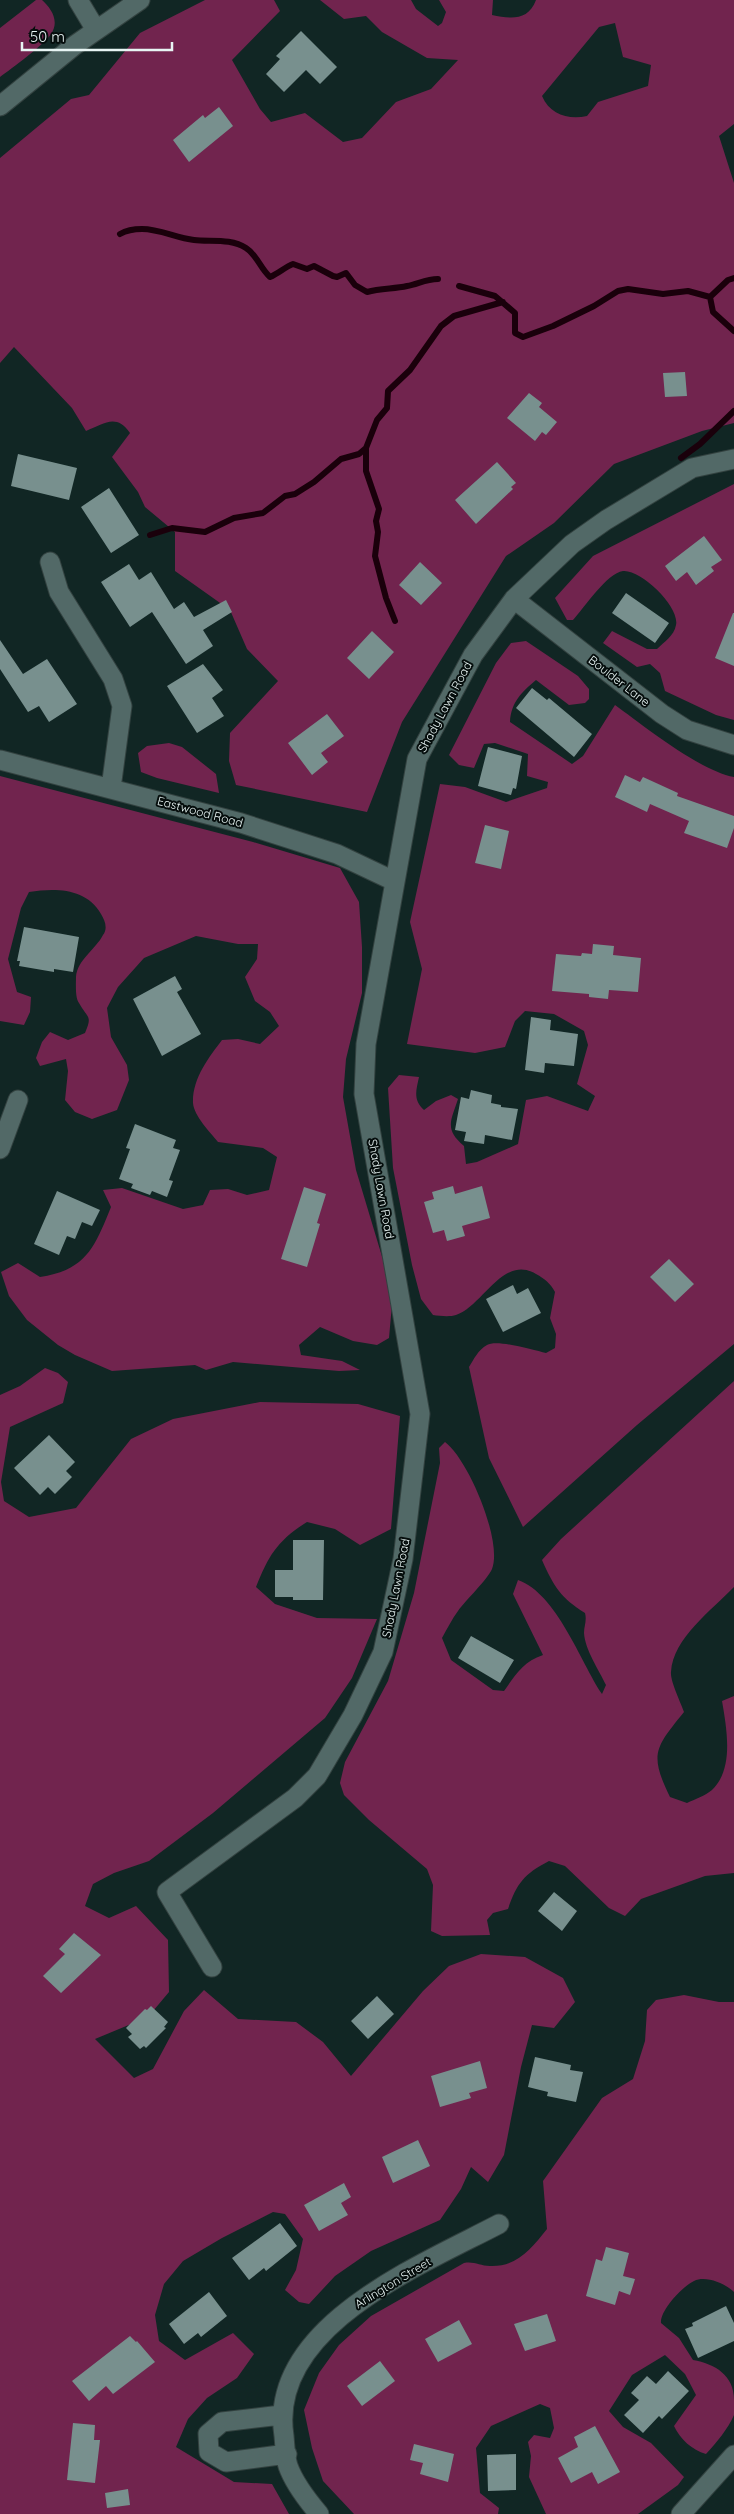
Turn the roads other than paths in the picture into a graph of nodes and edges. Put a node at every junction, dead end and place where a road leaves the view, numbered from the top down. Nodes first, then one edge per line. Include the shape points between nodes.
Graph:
1 (78, 0) edge
2 (140, 0) edge
3 (96, 30) junction
4 (0, 106) edge
5 (734, 459) edge
6 (50, 562) dead end
7 (514, 599) junction
8 (734, 745) edge
9 (0, 760) edge
10 (111, 788) junction
11 (394, 881) junction
12 (18, 1100) dead end
13 (0, 1149) edge
14 (212, 1967) dead end
15 (499, 2224) dead end
16 (281, 2415) junction
17 (286, 2454) junction
18 (734, 2455) edge
19 (320, 2514) edge
20 (681, 2514) edge

1 - 3 street
2 - 3 street
3 - 4 street
5 - 7 street, Shady Lawn Road via 692,468 606,520 572,544
6 - 10 street via 59,592 113,679 122,706
7 - 8 street, Boulder Lane via 662,714 687,730
7 - 11 street, Shady Lawn Road via 473,655 417,759
9 - 10 street, Eastwood Road
10 - 11 street, Eastwood Road via 241,823 337,854
11 - 14 street, Shady Lawn Road via 366,1044 364,1094 420,1414 403,1559 383,1652 353,1715 317,1776 295,1798 167,1892
12 - 13 street
15 - 16 street, Arlington Street via 356,2304 316,2338 292,2374
16 - 17 street, Arlington Street
16 - 17 street via 222,2422 208,2434 207,2442 209,2452 226,2462
17 - 19 street, Arlington Street via 288,2467
18 - 20 street

